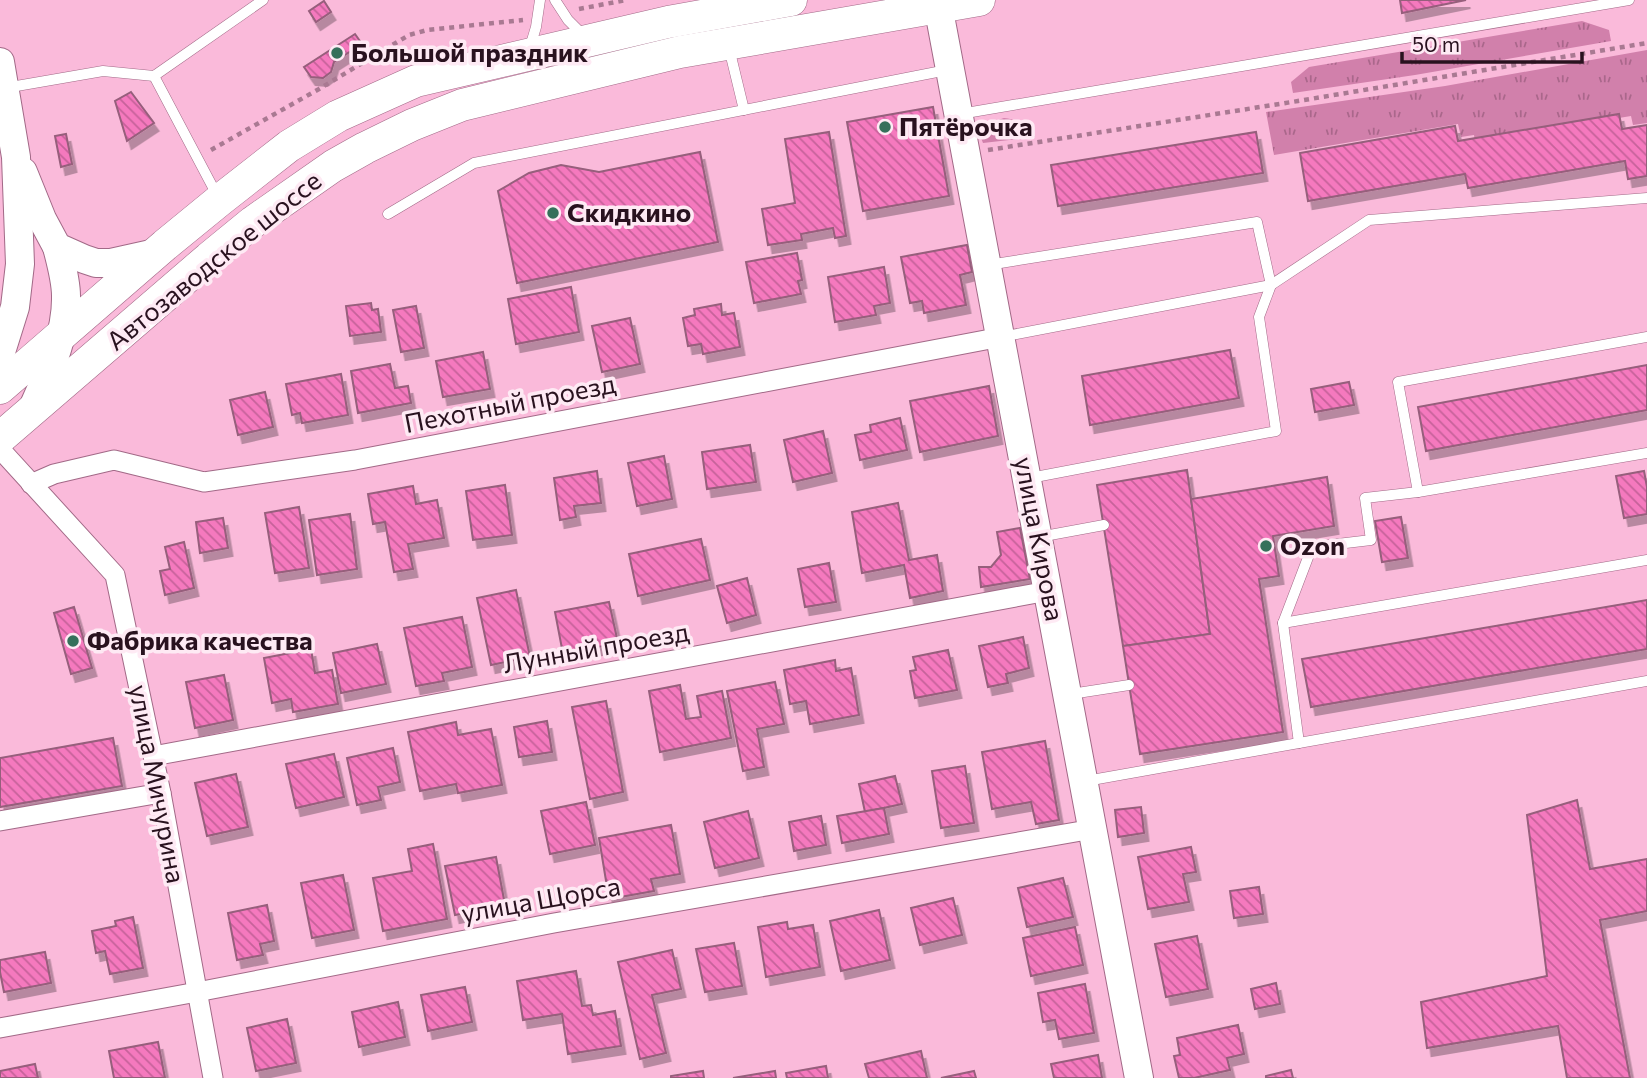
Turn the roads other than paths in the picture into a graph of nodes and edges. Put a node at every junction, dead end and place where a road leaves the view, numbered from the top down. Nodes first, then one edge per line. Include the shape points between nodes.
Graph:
1 (263, 0) edge
2 (540, 0) edge
3 (555, 0) edge
4 (791, 0) edge
5 (979, 0) edge
6 (1629, 0) edge
7 (938, 4) edge
8 (588, 41) junction
9 (728, 44) junction
10 (527, 55) junction
11 (951, 70) junction
12 (2, 75) edge
13 (154, 76) junction
14 (744, 110) junction
15 (959, 114) junction
16 (16, 157) junction
17 (1647, 198) edge
18 (220, 200) junction
19 (388, 214) dead end
20 (57, 247) junction
21 (156, 253) junction
22 (987, 265) junction
23 (1271, 285) junction
24 (61, 336) junction
25 (1001, 337) junction
26 (1647, 337) edge
27 (0, 355) edge
28 (0, 388) edge
29 (31, 412) junction
30 (0, 438) edge
31 (0, 449) edge
32 (1647, 453) edge
33 (1027, 478) junction
34 (32, 484) junction
35 (1418, 492) junction
36 (1104, 525) dead end
37 (1038, 537) junction
38 (1647, 560) edge
39 (1048, 591) junction
40 (1283, 623) junction
41 (1647, 681) edge
42 (1129, 685) dead end
43 (1068, 695) junction
44 (1299, 743) junction
45 (153, 756) junction
46 (1084, 782) junction
47 (161, 793) junction
48 (0, 821) edge
49 (1093, 829) junction
50 (197, 992) junction
51 (0, 1028) edge
52 (213, 1078) edge
53 (1139, 1078) edge

1 - 13 lane
2 - 10 lane
3 - 8 lane
4 - 8 main road, Автозаводское шоссе
5 - 7 main road, Автозаводское шоссе
6 - 15 lane
7 - 9 main road, Автозаводское шоссе
7 - 11 street, улица Кирова
8 - 10 main road, Автозаводское шоссе
9 - 14 lane
9 - 29 main road, Автозаводское шоссе via 461,105 365,148 253,222
10 - 18 main road, Автозаводское шоссе via 416,81 338,116 289,146
11 - 14 lane
11 - 15 street, улица Кирова
12 - 13 lane via 103,71
12 - 16 street
13 - 18 lane
14 - 19 lane via 474,163
15 - 22 street, улица Кирова
16 - 20 street
16 - 27 street via 20,264 15,307
17 - 23 lane via 1369,220
18 - 21 main road, Автозаводское шоссе
20 - 21 street via 104,263
20 - 24 street via 66,297
21 - 24 main road, Автозаводское шоссе
22 - 23 lane via 1257,222
22 - 25 street, улица Кирова
23 - 25 lane
23 - 33 lane via 1259,317 1276,431
24 - 28 main road, Автозаводское шоссе
24 - 29 street
25 - 33 street, улица Кирова
25 - 34 street, Пехотный проезд via 342,462 204,482 114,460
26 - 35 lane via 1398,382
29 - 30 main road, Автозаводское шоссе
31 - 34 street, улица Мичурина
32 - 35 lane
33 - 37 street, улица Кирова
34 - 45 street, улица Мичурина via 115,575
35 - 40 lane via 1365,498 1371,540 1312,547
36 - 37 lane
37 - 39 street, улица Кирова
38 - 40 lane
39 - 43 street, улица Кирова
39 - 45 street, Лунный проезд
40 - 44 lane
41 - 44 lane
42 - 43 lane
43 - 46 street, улица Кирова
44 - 46 lane
45 - 47 street, улица Мичурина
46 - 49 street, улица Кирова
47 - 48 street
47 - 50 street, улица Мичурина
49 - 50 street, улица Щорса via 554,923
49 - 53 street, улица Кирова
50 - 51 street, улица Щорса
50 - 52 street, улица Мичурина

